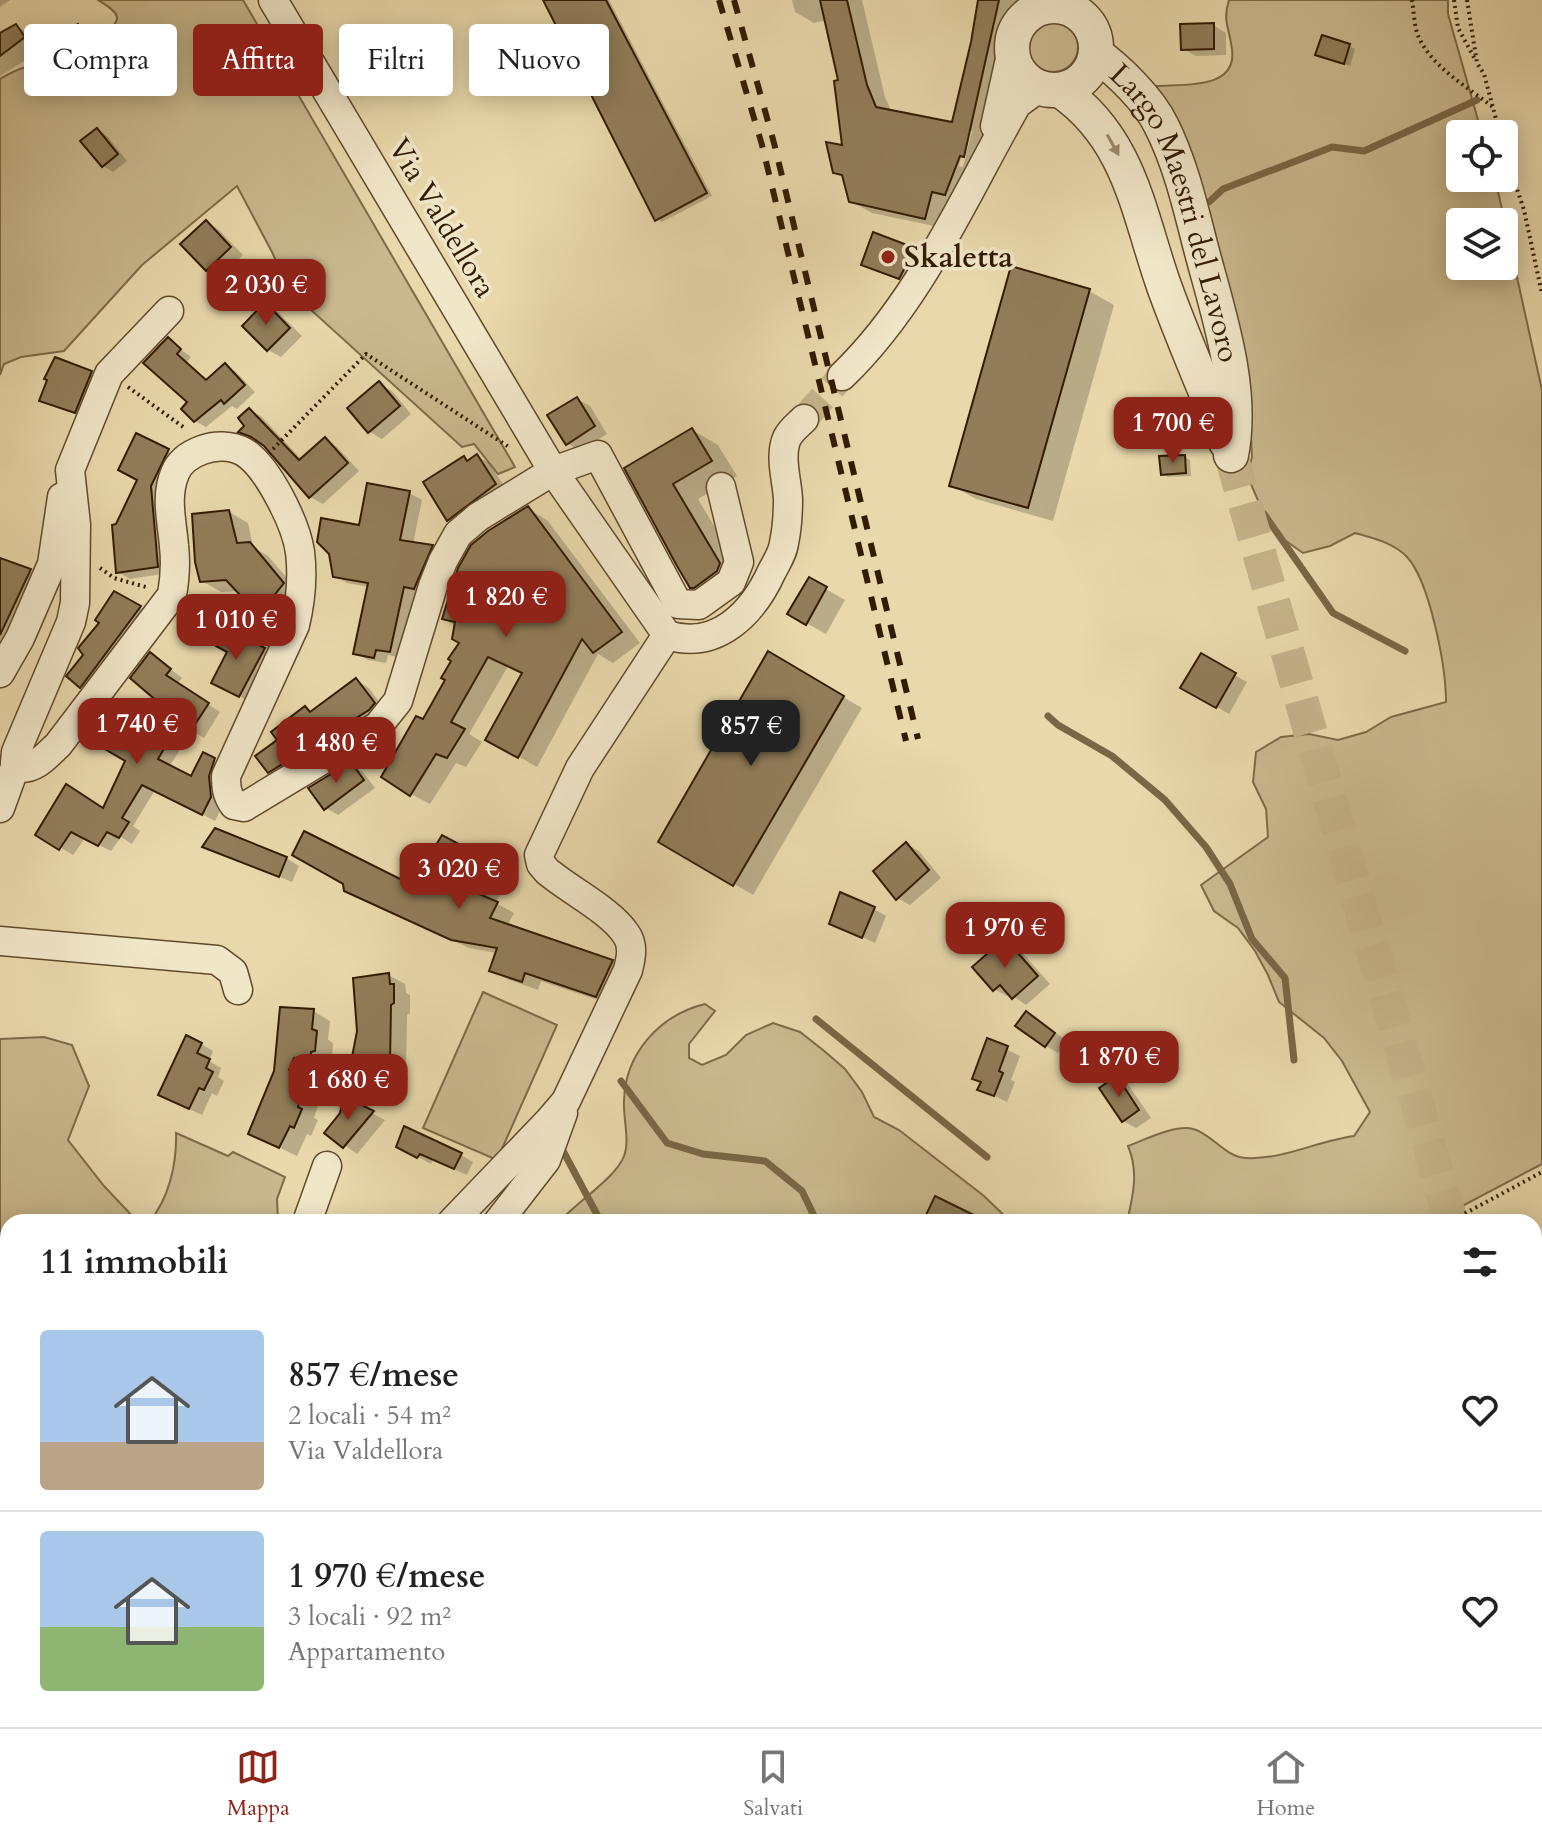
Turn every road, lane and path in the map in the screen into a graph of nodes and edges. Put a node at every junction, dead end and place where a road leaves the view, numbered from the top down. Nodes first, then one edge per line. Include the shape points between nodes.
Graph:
1 (273, 0) edge
2 (1412, 0) edge
3 (1454, 0) edge
4 (1467, 0) edge
5 (1070, 4) edge
6 (1018, 24) edge
7 (1096, 54) junction
8 (1477, 63) junction
9 (1049, 89) junction
10 (1494, 108) junction
11 (1497, 120) edge
12 (988, 154) junction
13 (1518, 192) edge
14 (1542, 294) edge
15 (169, 311) dead end
16 (109, 374) junction
17 (842, 376) tunnel mouth
18 (804, 419) tunnel mouth
19 (210, 447) junction
20 (514, 449) dead end
21 (258, 464) junction
22 (70, 470) junction
23 (553, 471) junction
24 (721, 487) dead end
25 (75, 550) junction
26 (172, 595) junction
27 (667, 635) junction
28 (0, 673) edge
29 (16, 764) junction
30 (0, 808) edge
31 (0, 941) edge
32 (238, 990) dead end
33 (566, 1101) junction
34 (327, 1166) dead end
35 (1542, 1172) edge
36 (310, 1214) edge
37 (460, 1214) edge
38 (504, 1214) edge
39 (1464, 1214) edge

1 - 23 street, Via Valdellora
2 - 10 path via 1418,36 1429,53
3 - 8 path via 1458,28
4 - 8 path
5 - 6 street, Largo Maestri del Lavoro via 1041,8
5 - 7 street, Largo Maestri del Lavoro via 1092,31
6 - 9 street, Largo Maestri del Lavoro via 1019,73
6 - 12 street
7 - 9 street, Largo Maestri del Lavoro via 1084,78 1068,88
9 -> 7 street, Largo Maestri del Lavoro via 1081,104 1106,132 1127,171 1165,287 1231,455 1236,430 1231,381 1186,191 1161,123 1119,71
8 - 10 path
9 - 12 street via 1017,104
10 - 11 path
12 - 17 street via 929,263
13 - 14 path
15 - 16 street
16 - 19 path
16 - 22 street
18 - 27 street via 785,443 784,545 765,587 724,632 696,639
19 - 21 street via 233,448
19 - 26 street via 183,461 170,490
20 - 21 path via 366,354
21 - 23 street via 296,534 302,600 226,776 230,799 244,807 378,726 398,701 433,586 458,534
22 - 25 street
22 - 28 street via 52,564
23 - 24 street via 598,455 678,604 699,605 731,582 739,562
23 - 27 street, Via Valdellora
25 - 26 path via 114,578
25 - 29 street via 71,622 16,752
26 - 29 street via 58,745 28,768
27 - 33 street via 580,768 539,855 547,871 627,935 632,952
29 - 30 street
31 - 32 street via 217,960 233,972
33 - 37 street
33 - 38 street via 546,1160
34 - 36 street
35 - 39 path

